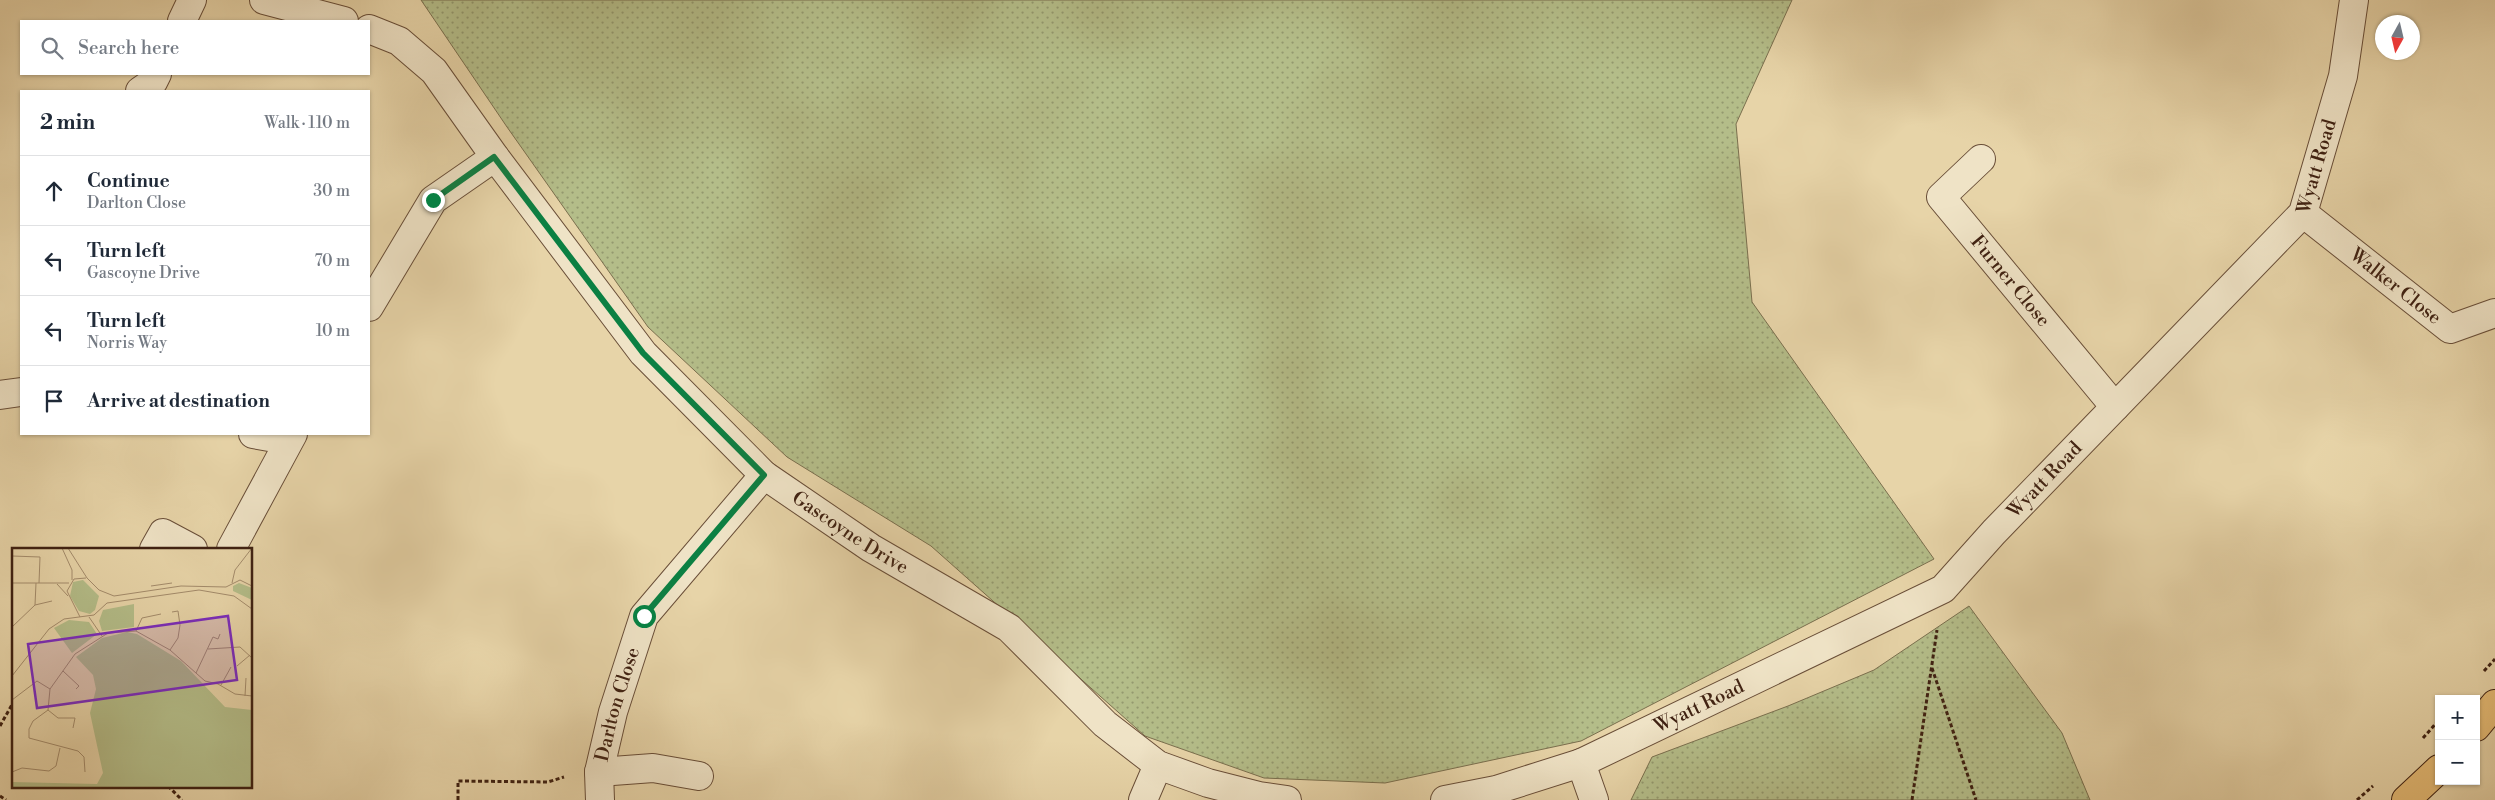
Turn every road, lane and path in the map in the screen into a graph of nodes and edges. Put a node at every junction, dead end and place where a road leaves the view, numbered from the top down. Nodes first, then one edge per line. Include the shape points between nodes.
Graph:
1 (192, 0) edge
2 (264, 0) edge
3 (2354, 0) edge
4 (182, 20) edge
5 (340, 20) edge
6 (370, 29) edge
7 (156, 75) edge
8 (141, 90) edge
9 (494, 157) junction
10 (1981, 159) dead end
11 (2302, 213) junction
12 (370, 305) edge
13 (2495, 313) edge
14 (20, 392) edge
15 (0, 395) edge
16 (2115, 406) junction
17 (258, 435) edge
18 (280, 435) edge
19 (293, 435) edge
20 (764, 475) junction
21 (155, 548) edge
22 (191, 548) edge
23 (231, 548) edge
24 (1943, 589) junction
25 (1931, 667) junction
26 (2495, 704) edge
27 (12, 705) edge
28 (2480, 721) edge
29 (0, 726) edge
30 (1581, 763) junction
31 (1158, 765) junction
32 (599, 772) junction
33 (2435, 773) edge
34 (699, 776) dead end
35 (170, 788) edge
36 (0, 796) edge
37 (6, 800) edge
38 (182, 800) edge
39 (458, 800) edge
40 (600, 800) edge
41 (1143, 800) edge
42 (1286, 800) edge
43 (1445, 800) edge
44 (1594, 800) edge
45 (1912, 800) edge
46 (1976, 800) edge
47 (2406, 800) edge

1 - 4 street
2 - 5 street
3 - 11 street, Wyatt Road via 2343,76
6 - 9 street, Gascoyne Drive via 400,41 434,70
7 - 8 street via 153,82
9 - 12 street via 433,200
9 - 20 street, Gascoyne Drive via 643,353
10 - 16 street, Furner Close via 1941,197
11 - 13 street, Walker Close via 2450,329
11 - 16 street, Wyatt Road
14 - 15 street
16 - 24 street, Wyatt Road
17 - 18 street via 275,438
19 - 23 street
20 - 31 street, Gascoyne Drive via 871,548 1009,628 1105,724
20 - 32 street, Darlton Close via 644,616 613,712
21 - 22 street via 163,533
24 - 25 path
24 - 30 street, Wyatt Road
25 - 45 path
25 - 46 path
26 - 28 main road
27 - 29 path
30 - 43 street via 1496,790
30 - 44 street
31 - 41 street
31 - 42 street, Gascoyne Drive via 1208,783
32 - 34 street, Darlton Close via 653,768
32 - 39 path via 548,782 458,781
32 - 40 street, Darlton Close
33 - 47 main road
35 - 38 path
36 - 37 path

